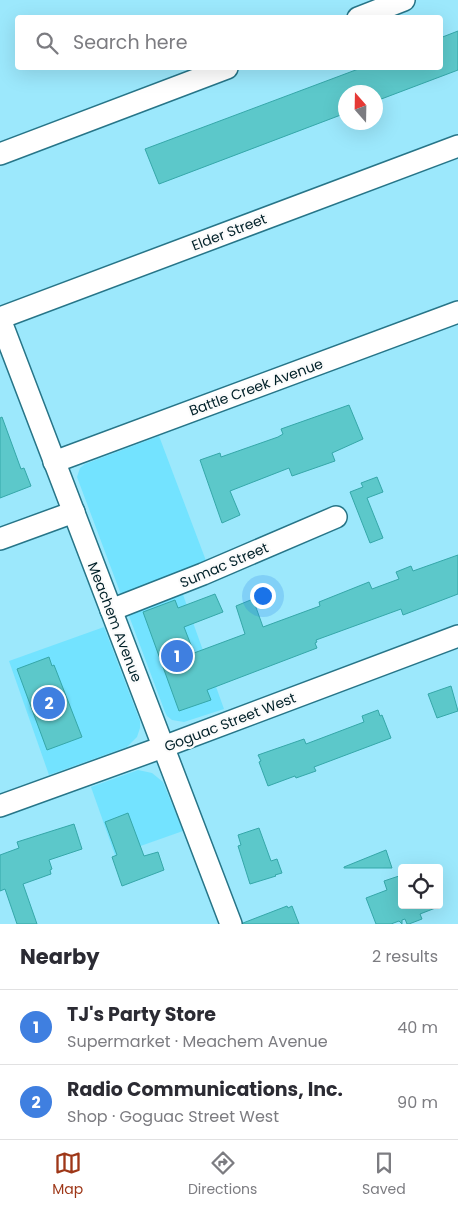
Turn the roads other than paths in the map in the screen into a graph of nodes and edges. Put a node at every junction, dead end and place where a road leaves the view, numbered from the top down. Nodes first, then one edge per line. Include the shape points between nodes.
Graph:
1 (404, 0) edge
2 (366, 15) edge
3 (222, 70) edge
4 (458, 146) edge
5 (0, 154) edge
6 (458, 312) edge
7 (0, 318) edge
8 (54, 462) junction
9 (74, 512) junction
10 (336, 517) dead end
11 (0, 539) edge
12 (111, 610) junction
13 (458, 636) edge
14 (164, 748) junction
15 (0, 806) edge
16 (231, 924) edge

1 - 2 street
3 - 5 street
4 - 7 street, Elder Street
6 - 8 street, Battle Creek Avenue
7 - 8 street, Meachem Avenue
8 - 9 street, Meachem Avenue
9 - 11 street
9 - 12 street, Meachem Avenue
10 - 12 street, Sumac Street
12 - 14 street, Meachem Avenue
13 - 14 street, Goguac Street West
14 - 15 street, Goguac Street West
14 - 16 street, Meachem Avenue

